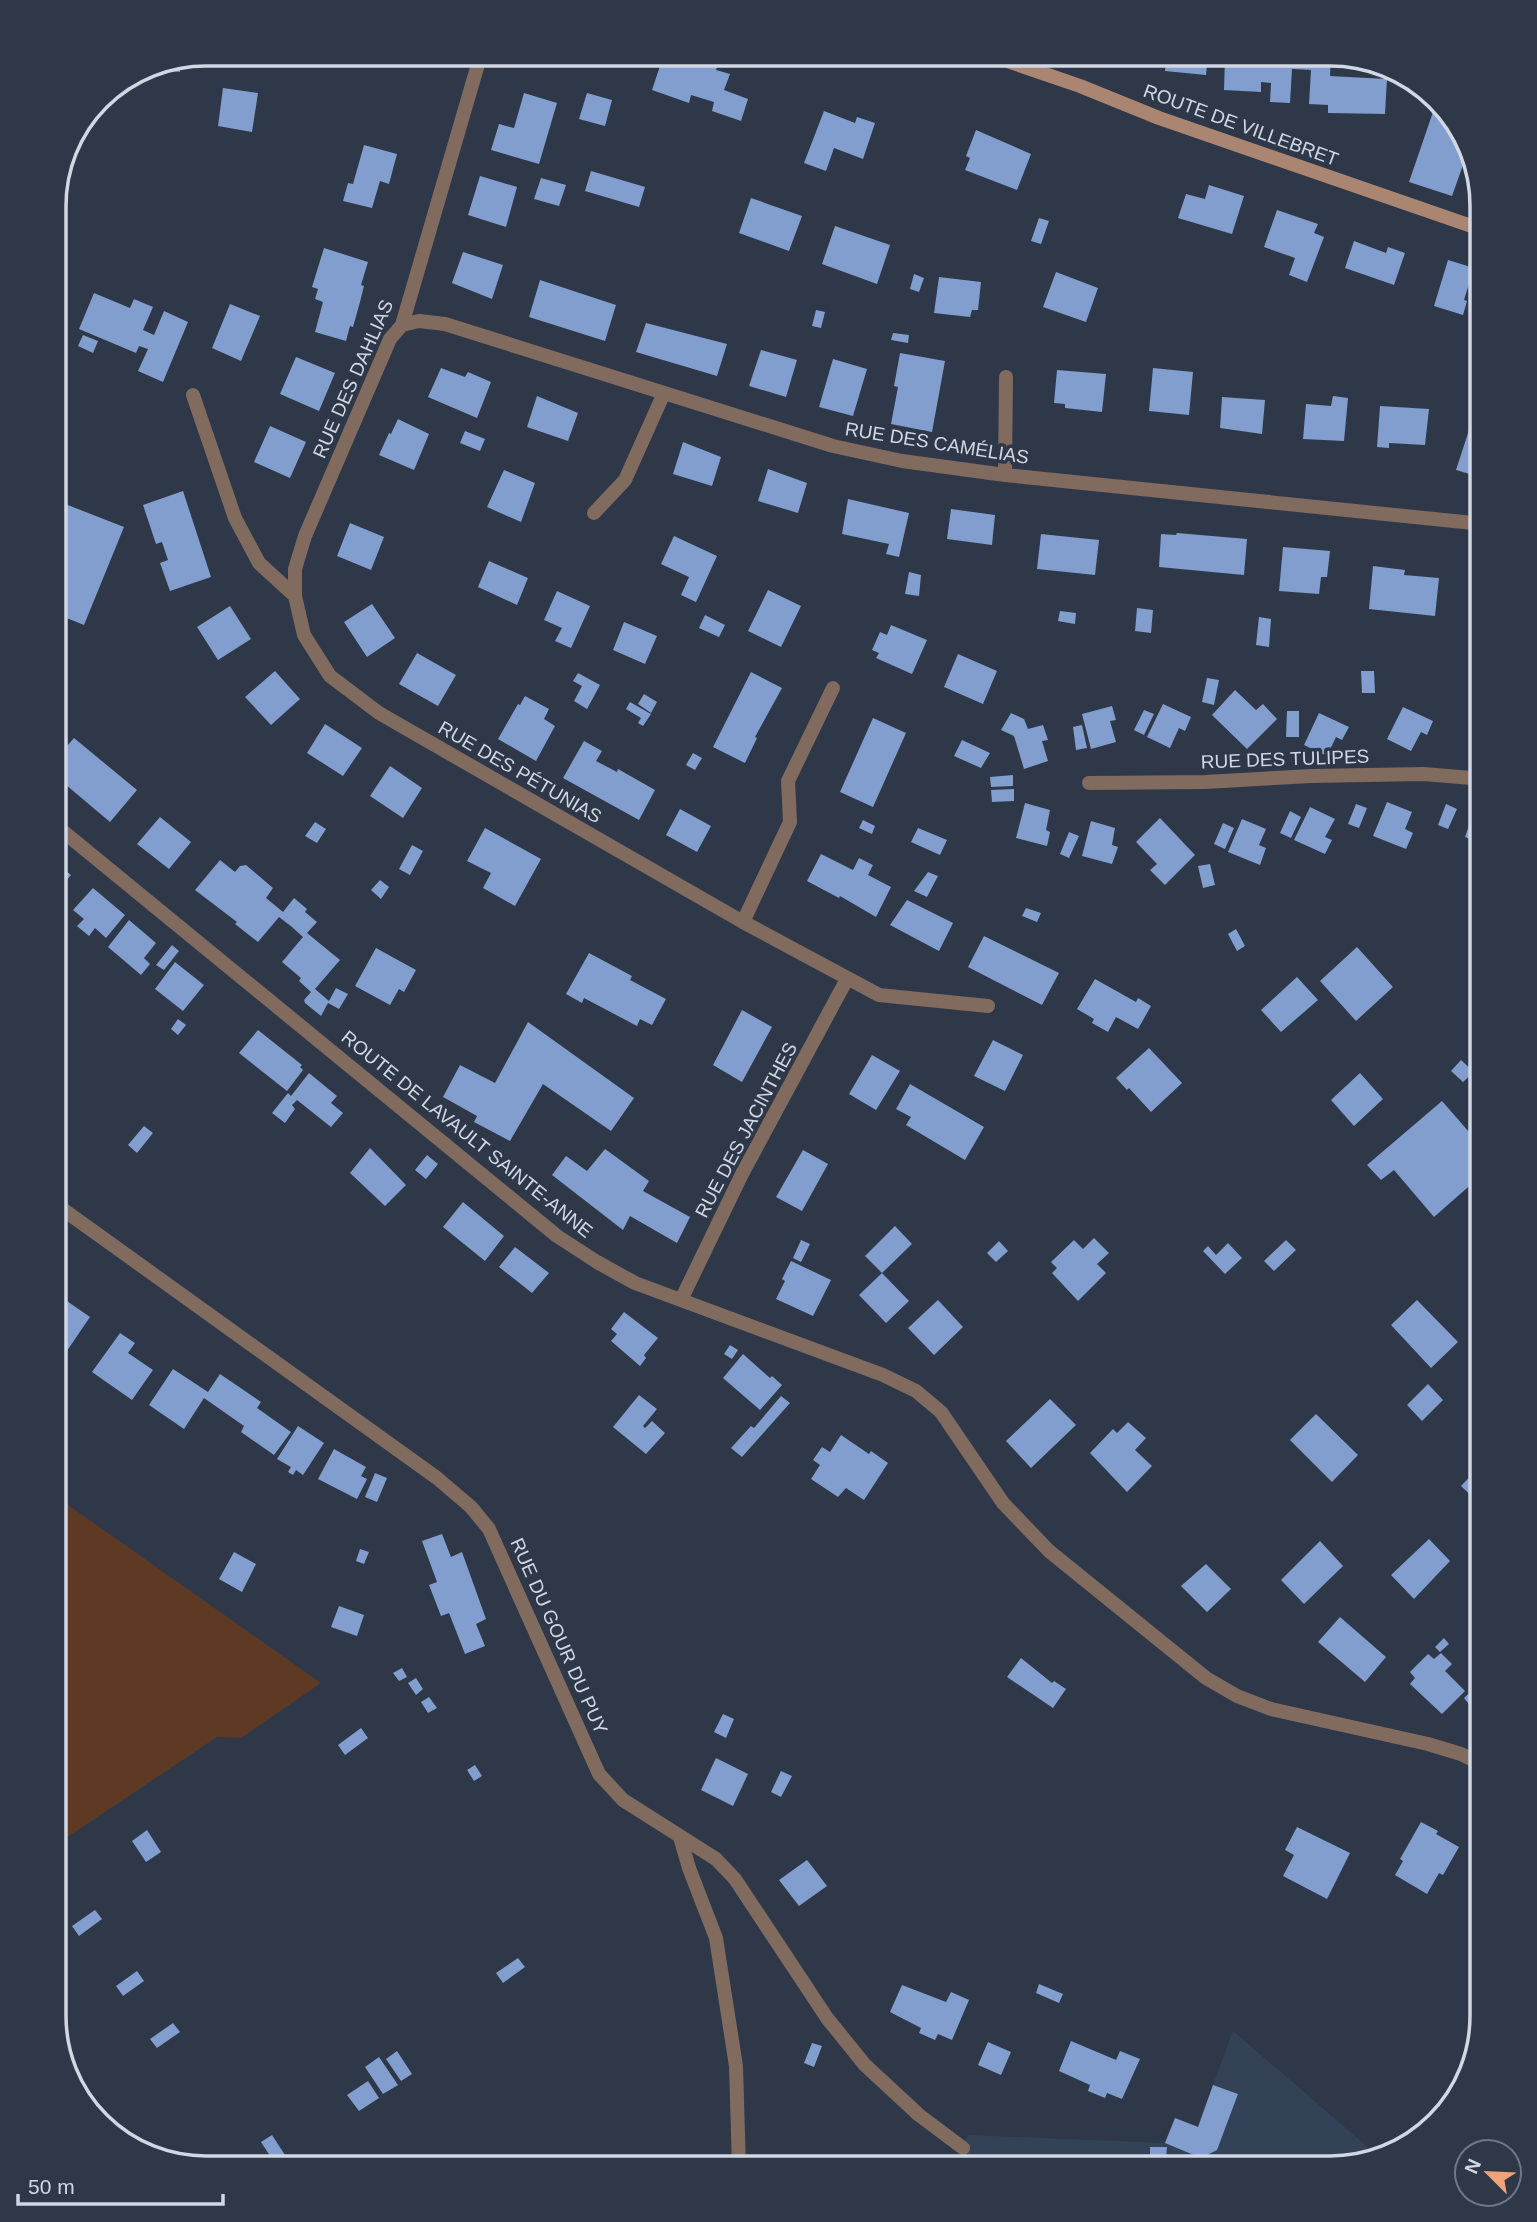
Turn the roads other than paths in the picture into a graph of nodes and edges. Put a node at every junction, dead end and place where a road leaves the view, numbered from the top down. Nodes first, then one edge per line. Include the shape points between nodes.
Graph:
1 (477, 67) edge
2 (1025, 67) edge
3 (1470, 225) edge
4 (402, 325) junction
5 (1006, 377) dead end
6 (664, 393) junction
7 (193, 395) dead end
8 (1005, 475) junction
9 (594, 513) dead end
10 (1470, 523) edge
11 (295, 596) junction
12 (833, 688) dead end
13 (1470, 778) edge
14 (1089, 783) dead end
15 (67, 834) edge
16 (743, 922) junction
17 (847, 979) junction
18 (988, 1006) dead end
19 (66, 1212) edge
20 (681, 1300) junction
21 (1470, 1758) edge
22 (680, 1837) junction
23 (963, 2148) dead end
24 (739, 2155) edge

1 - 4 street, RUE DES DAHLIAS
2 - 3 main road, ROUTE DE VILLEBRET
4 - 6 street, RUE DES CAMÉLIAS via 419,321 446,324
4 - 11 street, RUE DES DAHLIAS via 390,339 305,536
5 - 8 street
6 - 8 street, RUE DES CAMÉLIAS via 833,446
6 - 9 street via 625,480
7 - 11 street via 235,519 259,563
8 - 10 street, RUE DES CAMÉLIAS
11 - 16 street, RUE DES PÉTUNIAS via 304,635 330,676 379,713
12 - 16 street via 788,781 790,822
13 - 14 street, RUE DES TULIPES via 1424,774
15 - 20 street, ROUTE DE LAVAULT SAINTE-ANNE via 557,1236 635,1283
16 - 17 street, RUE DES PÉTUNIAS
17 - 18 street, RUE DES PÉTUNIAS via 879,995
17 - 20 street, RUE DES JACINTHES via 742,1174
19 - 22 street, RUE DU GOUR DU PUY via 471,1507 489,1529 599,1774 623,1800
20 - 21 street, ROUTE DE LAVAULT SAINTE-ANNE via 916,1391 941,1412 1003,1503 1040,1542 1206,1678 1270,1709 1428,1744
22 - 23 street, RUE DU GOUR DU PUY via 716,1858 735,1879 827,2018 865,2065
22 - 24 street via 716,1938 736,2066

